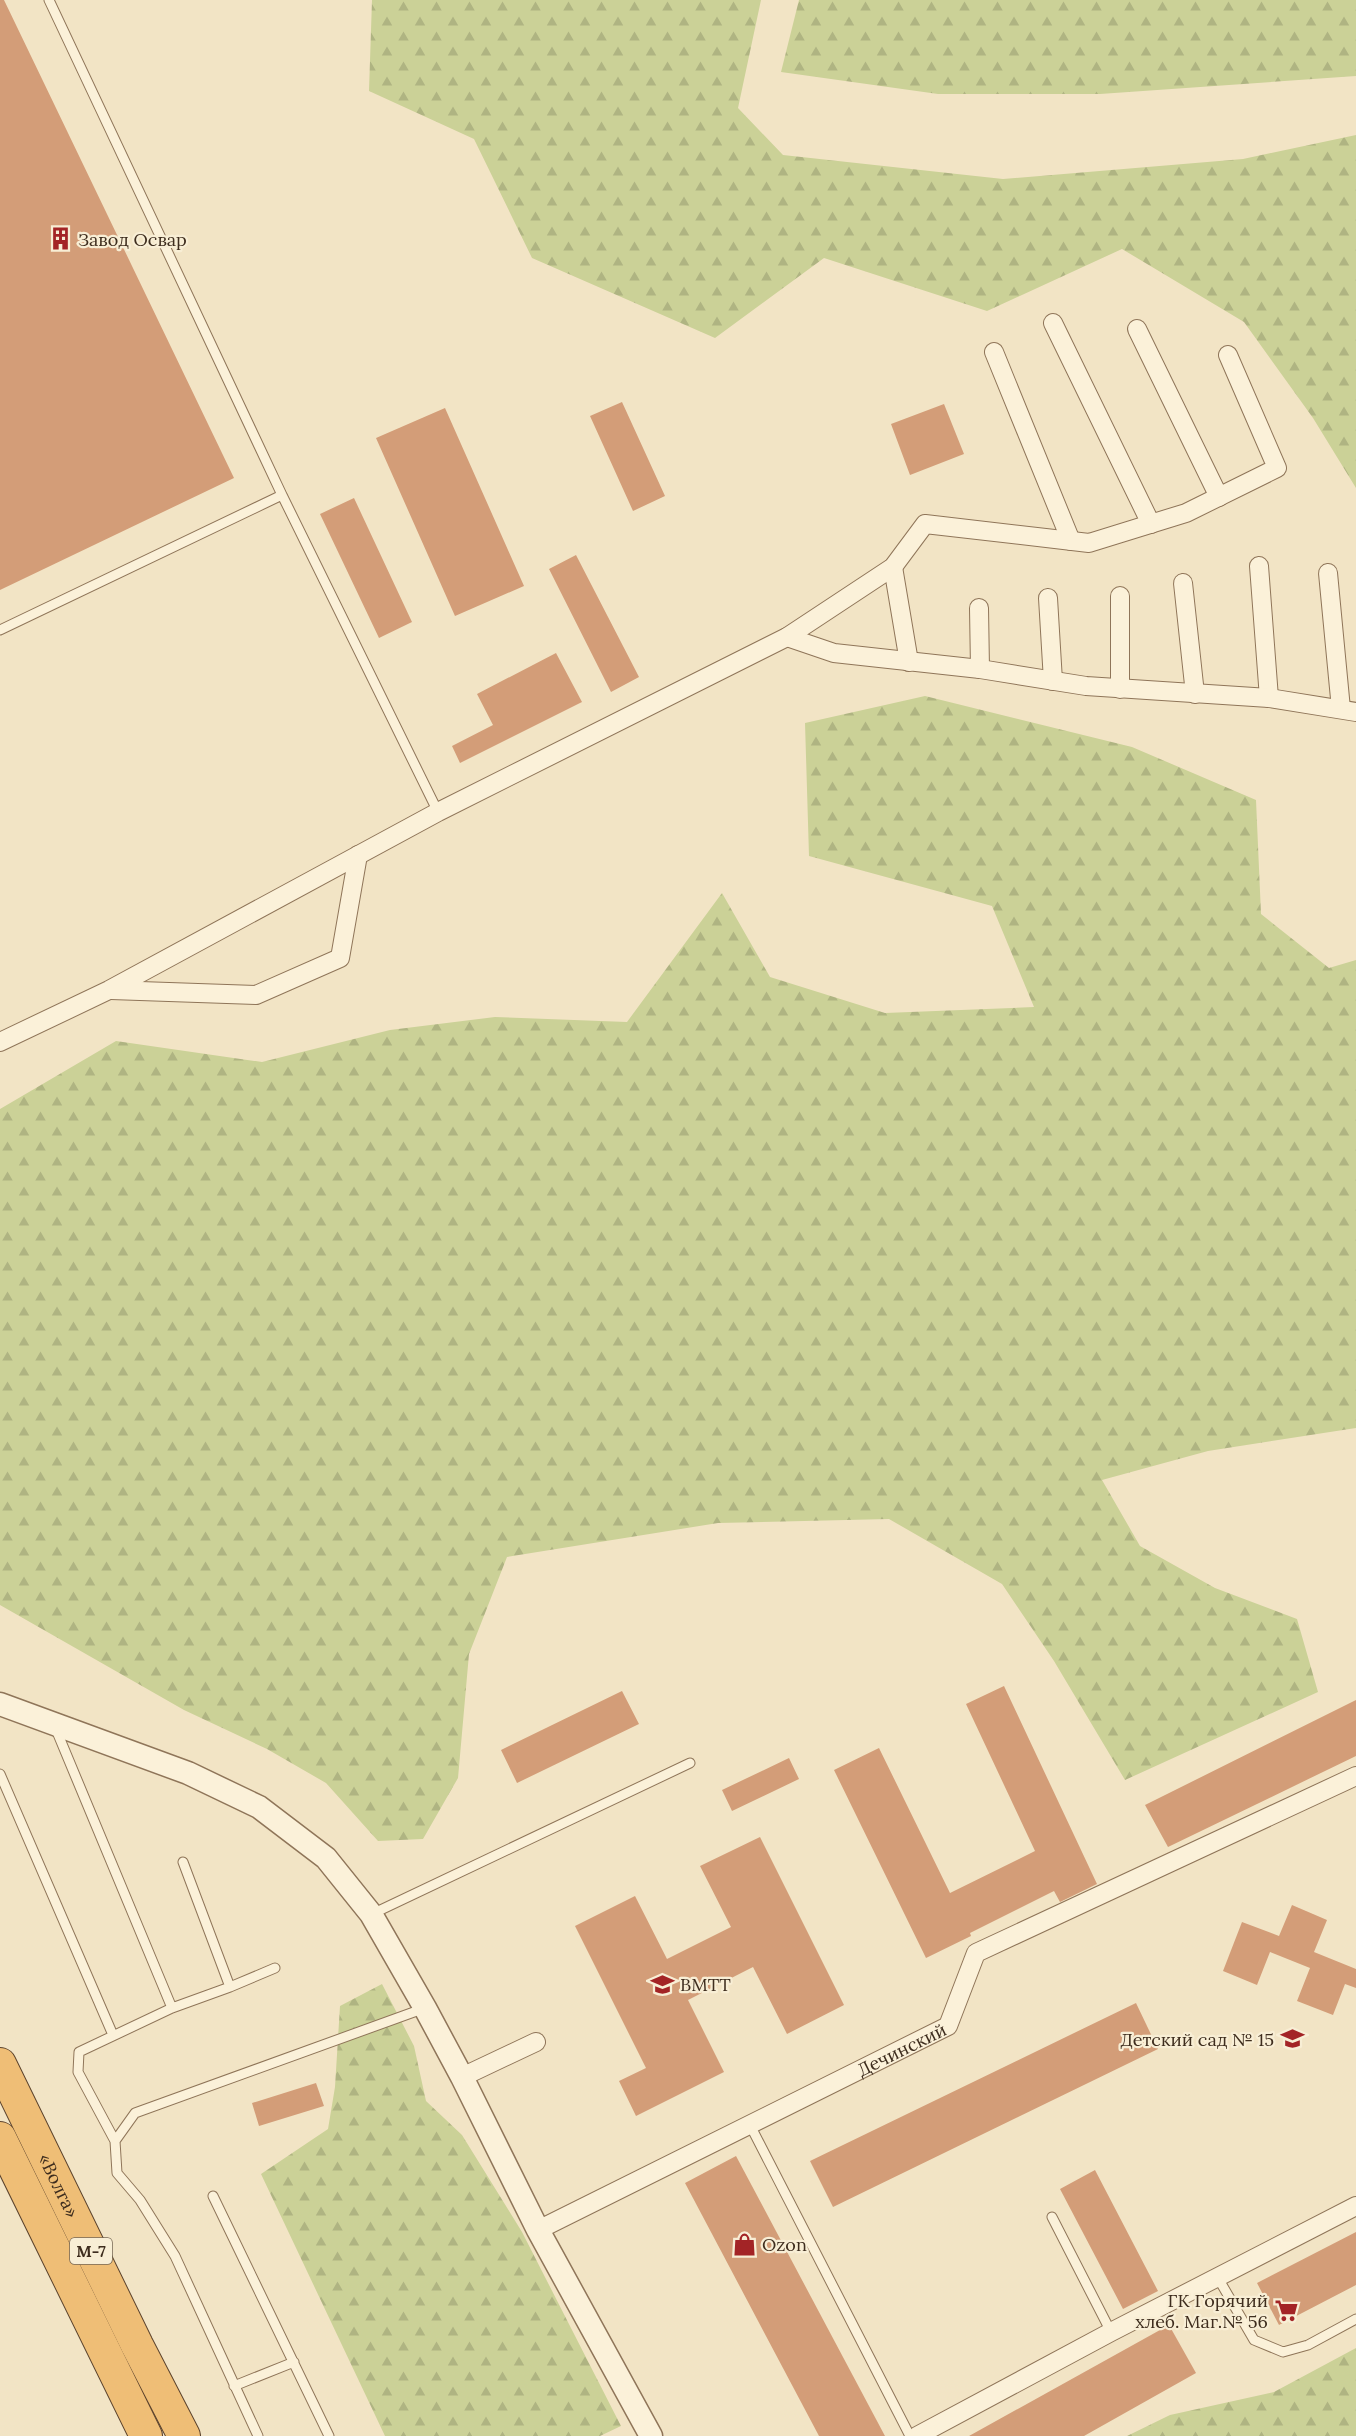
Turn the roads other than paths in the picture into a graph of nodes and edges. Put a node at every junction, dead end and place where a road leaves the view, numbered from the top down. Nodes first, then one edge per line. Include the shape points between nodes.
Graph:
1 (49, 0) edge
2 (1053, 323) dead end
3 (1137, 329) dead end
4 (994, 352) dead end
5 (1228, 355) dead end
6 (282, 495) junction
7 (1219, 497) junction
8 (1151, 524) junction
9 (1071, 541) junction
10 (1258, 566) dead end
11 (892, 567) junction
12 (1328, 573) dead end
13 (1183, 583) dead end
14 (1120, 596) dead end
15 (1048, 598) dead end
16 (979, 608) dead end
17 (0, 630) edge
18 (787, 637) junction
19 (909, 662) junction
20 (980, 669) junction
21 (1053, 681) junction
22 (1120, 689) junction
23 (1195, 694) junction
24 (1269, 698) junction
25 (1348, 710) edge
26 (438, 812) junction
27 (358, 855) junction
28 (109, 990) junction
29 (0, 1042) edge
30 (0, 1704) edge
31 (54, 1725) junction
32 (690, 1763) dead end
33 (0, 1774) edge
34 (1356, 1776) edge
35 (183, 1862) dead end
36 (371, 1914) junction
37 (275, 1968) dead end
38 (230, 1987) junction
39 (172, 2008) junction
40 (425, 2008) junction
41 (113, 2035) junction
42 (536, 2042) dead end
43 (0, 2064) edge
44 (462, 2077) junction
45 (750, 2125) junction
46 (0, 2138) edge
47 (115, 2141) junction
48 (213, 2196) dead end
49 (1356, 2206) edge
50 (1052, 2217) dead end
51 (538, 2230) junction
52 (1218, 2278) junction
53 (1356, 2319) edge
54 (1111, 2332) junction
55 (294, 2362) junction
56 (234, 2386) junction
57 (146, 2436) edge
58 (184, 2436) edge
59 (258, 2436) edge
60 (329, 2436) edge
61 (651, 2436) edge
62 (910, 2436) edge
63 (917, 2436) edge

1 - 6 lane
2 - 8 street
3 - 7 street
4 - 9 street
5 - 7 street via 1277,468
6 - 17 lane
6 - 26 lane
7 - 8 street
8 - 9 street via 1089,543
9 - 11 street via 925,524
10 - 24 street
11 - 18 street
11 - 19 street
12 - 25 street
13 - 23 street
14 - 22 street
15 - 21 street
16 - 20 street
18 - 19 street via 834,653
18 - 26 street
19 - 20 street
20 - 21 street
21 - 22 street
22 - 23 street
23 - 24 street
24 - 25 street
26 - 27 street
27 - 28 street
27 - 28 street via 340,958 256,995
28 - 29 street
30 - 31 street
31 - 36 street via 188,1773 259,1807 326,1858
31 - 39 lane
32 - 36 lane
33 - 41 lane
34 - 45 street, Дечинский via 976,1953 948,2026
35 - 38 lane
36 - 40 street
37 - 38 lane
38 - 39 lane
39 - 41 lane
40 - 44 street
40 - 47 lane via 135,2113
41 - 47 lane via 79,2052 78,2072
42 - 44 street
43 - 58 highway, «Волга» / М-7
44 - 51 street
45 - 51 street, Дечинский
45 - 62 lane
46 - 57 highway, «Волга» / М-7
47 - 56 lane via 117,2173 140,2200 175,2256
48 - 55 lane
49 - 52 street
50 - 54 lane
51 - 61 street
52 - 53 lane via 1254,2340 1282,2352 1308,2345
52 - 54 street
54 - 63 street
55 - 56 lane
55 - 60 lane
56 - 59 lane

